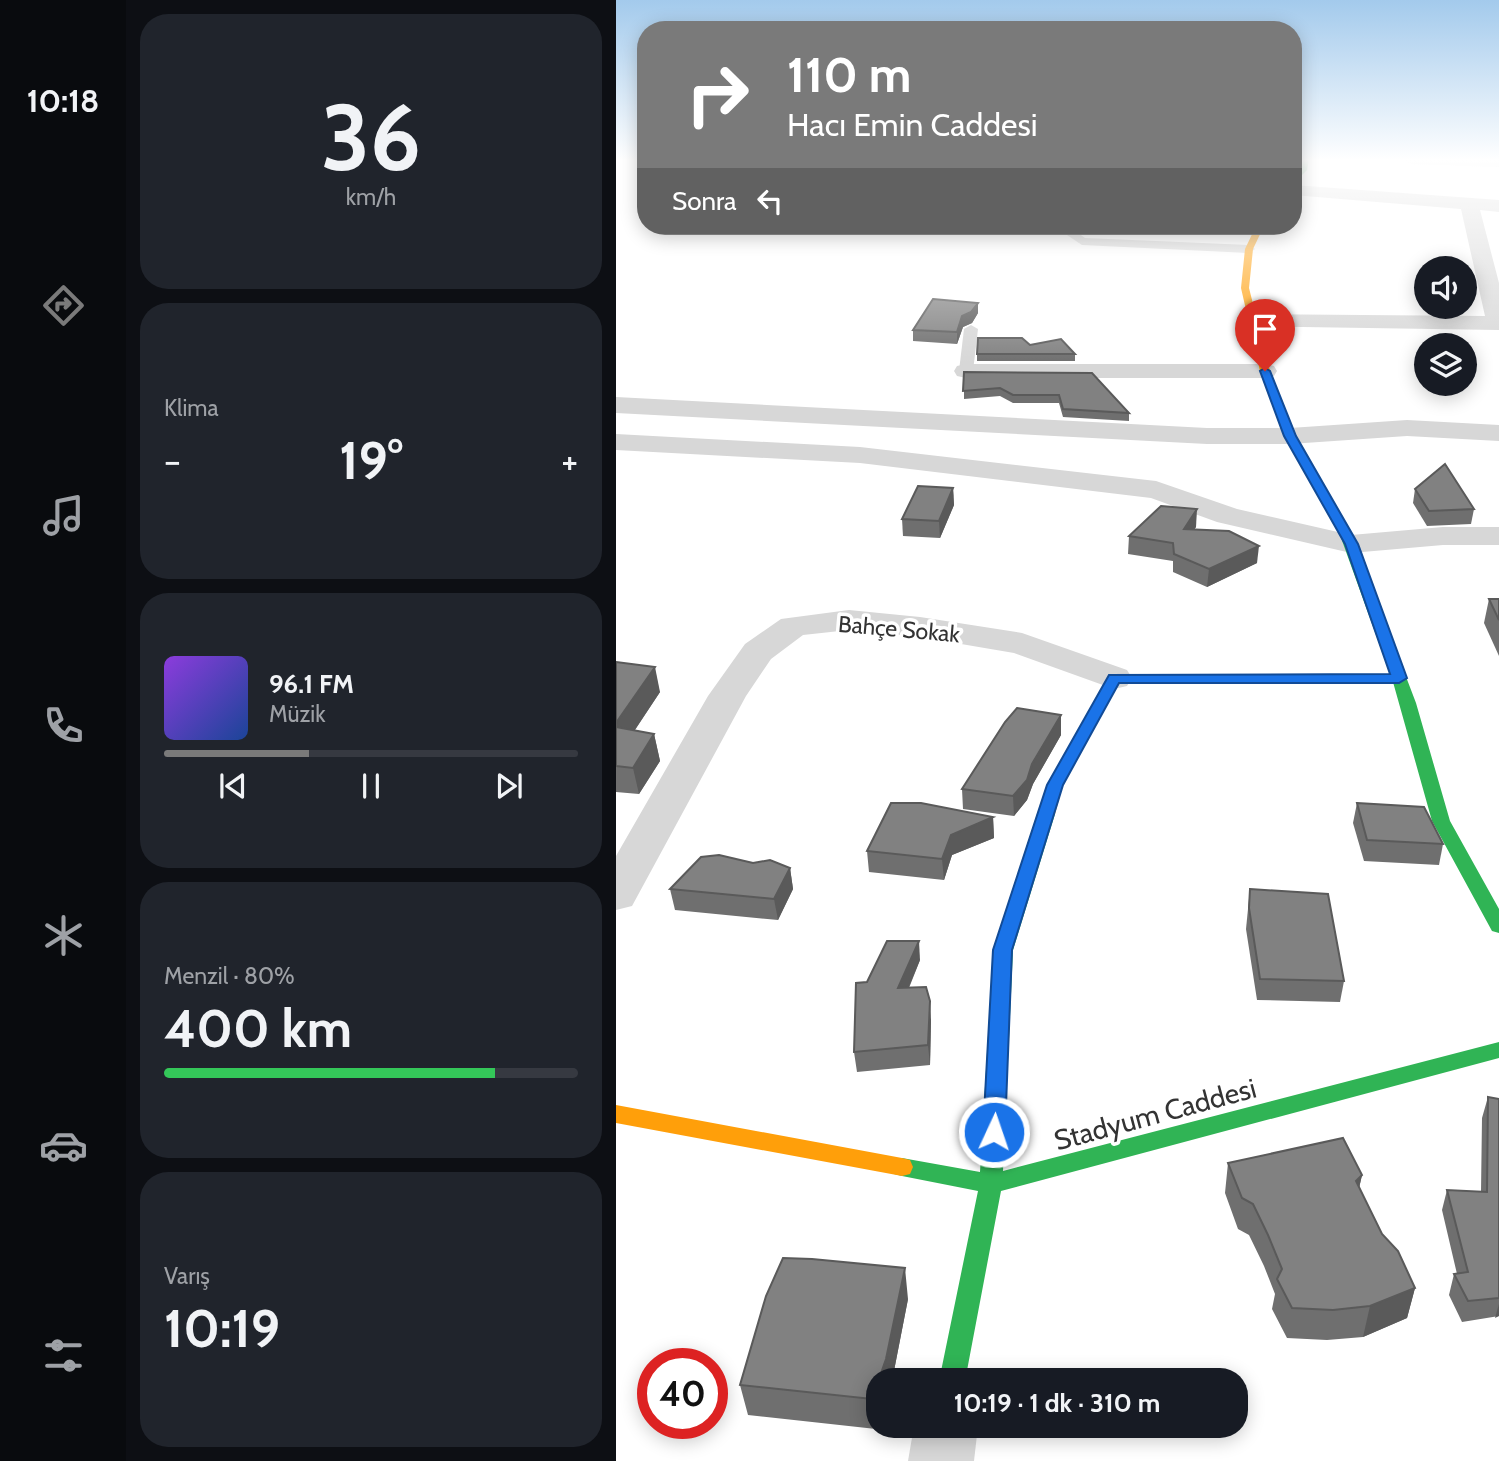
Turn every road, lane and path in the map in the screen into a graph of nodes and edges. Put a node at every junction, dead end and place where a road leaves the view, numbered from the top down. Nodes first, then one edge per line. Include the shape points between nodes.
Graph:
1 (1475, 227) edge
2 (1073, 235) edge
3 (1256, 235) edge
4 (1249, 249) junction
5 (1252, 321) junction
6 (971, 329) edge
7 (966, 371) joint
8 (1265, 371) junction
9 (616, 405) edge
10 (1499, 433) edge
11 (1290, 436) junction
12 (616, 442) edge
13 (1499, 536) edge
14 (1351, 544) junction
15 (1114, 678) junction
16 (1399, 678) junction
17 (616, 895) edge
18 (1499, 926) edge
19 (1499, 1050) edge
20 (616, 1114) edge
21 (991, 1184) junction
22 (955, 1368) edge
23 (944, 1438) edge
24 (941, 1461) edge

1 - 5 street via 1498,323
2 - 4 lane via 1082,241
3 - 4 main road
4 - 5 main road via 1245,288
5 - 8 main road
6 - 7 lane
7 - 8 street
8 - 11 main road
9 - 11 street via 1207,436
10 - 11 street via 1407,428
11 - 14 main road
12 - 14 street via 860,455 1156,490 1228,516
13 - 14 street
14 - 16 main road
15 - 16 main road
15 - 17 street, Bahçe Sokak via 1022,644 920,627 849,620 793,626 758,652 727,696
15 - 21 main road via 1055,785 1003,950
16 - 18 main road via 1441,821
19 - 21 main road, Stadyum Caddesi
20 - 21 main road, Stadyum Caddesi
21 - 22 main road
23 - 24 street

